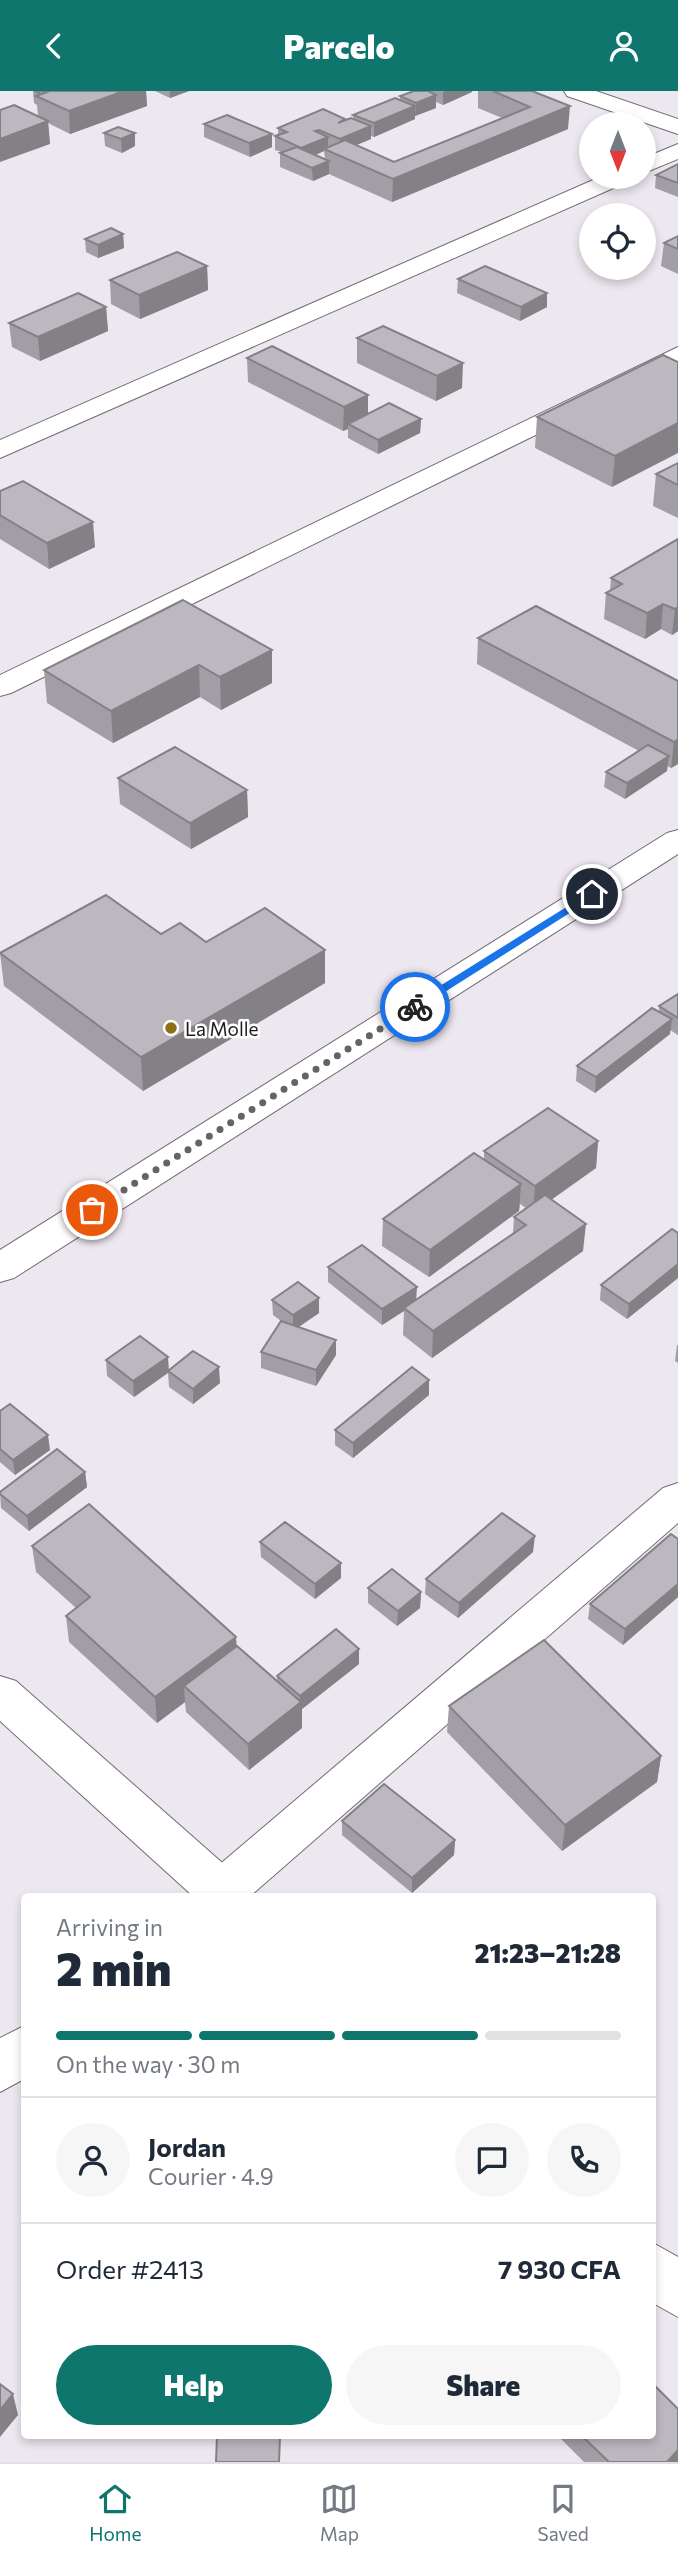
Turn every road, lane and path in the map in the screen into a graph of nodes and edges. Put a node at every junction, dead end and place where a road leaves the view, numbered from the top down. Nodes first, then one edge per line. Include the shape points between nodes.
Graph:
1 (575, 91) edge
2 (678, 127) edge
3 (678, 151) edge
4 (656, 161) edge
5 (592, 189) edge
6 (678, 355) edge
7 (0, 450) edge
8 (0, 687) edge
9 (678, 839) edge
10 (0, 1268) edge
11 (678, 1499) edge
12 (0, 1694) edge
13 (219, 1893) edge
14 (225, 1893) edge
15 (21, 2052) edge
16 (0, 2069) edge
17 (656, 2272) edge
18 (678, 2291) edge

1 - 2 street
3 - 4 street
5 - 7 street
6 - 8 street
9 - 10 street
11 - 14 street
12 - 13 street
15 - 16 street
17 - 18 street

